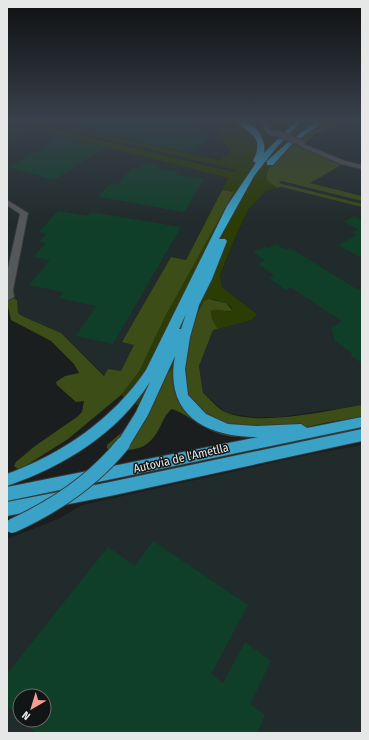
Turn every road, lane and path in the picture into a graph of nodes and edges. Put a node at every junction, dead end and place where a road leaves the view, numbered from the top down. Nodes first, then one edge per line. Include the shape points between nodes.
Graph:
1 (260, 155) edge
2 (267, 155) edge
3 (274, 155) edge
4 (279, 155) edge
5 (326, 155) edge
6 (361, 159) dead end
7 (350, 165) junction
8 (362, 167) edge
9 (256, 179) junction
10 (240, 189) junction
11 (7, 202) edge
12 (7, 298) edge
13 (195, 302) junction
14 (362, 422) edge
15 (346, 425) junction
16 (362, 435) edge
17 (7, 480) edge
18 (7, 494) edge
19 (7, 509) edge
20 (9, 527) edge

1 - 10 highway
2 - 10 highway
3 - 9 highway
4 - 9 highway
5 - 7 street
6 - 7 street
7 - 8 street
9 - 13 highway via 226,233
10 - 17 highway via 175,324 140,389 114,417 88,437 56,458
11 - 12 street via 24,213
13 - 15 highway via 179,371 180,391 194,412 217,426 239,431
13 - 20 highway, bridge via 141,416 123,444 97,473 68,496
14 - 15 highway, Autovia de l'Ametlla
15 - 18 highway, Autovia de l'Ametlla
16 - 19 highway, Autovia de l'Ametlla

